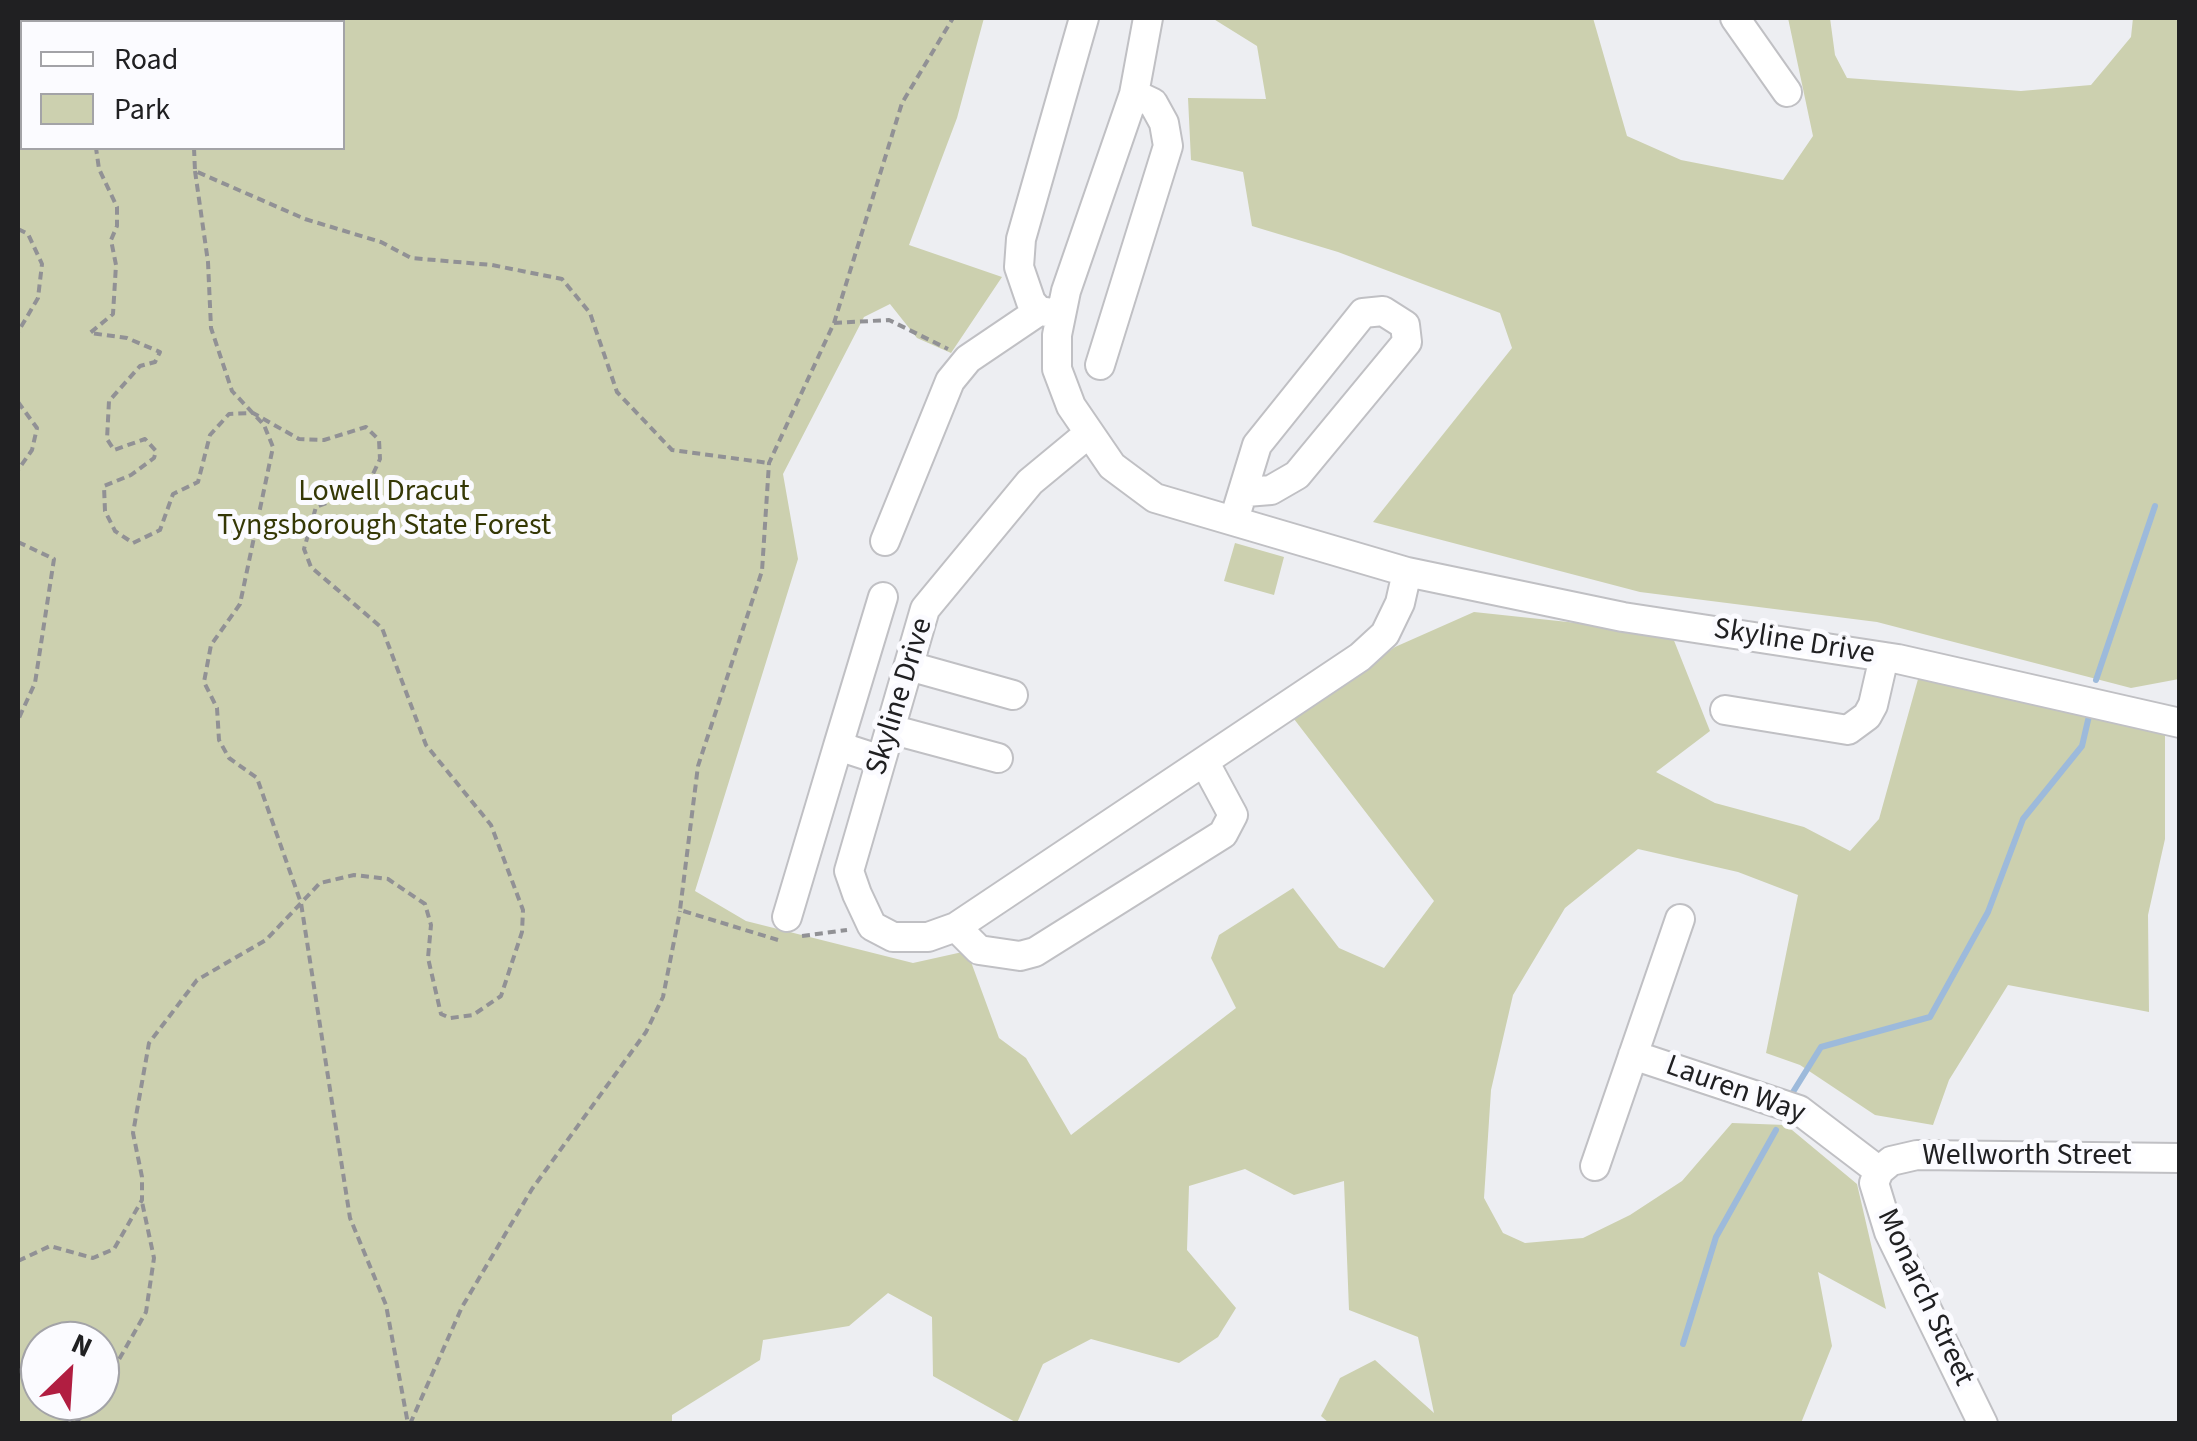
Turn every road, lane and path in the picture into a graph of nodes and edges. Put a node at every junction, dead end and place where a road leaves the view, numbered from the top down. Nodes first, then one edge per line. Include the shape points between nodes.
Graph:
1 (953, 18) edge
2 (1084, 18) edge
3 (1148, 18) edge
4 (1734, 18) edge
5 (1786, 92) dead end
6 (1134, 94) junction
7 (96, 150) edge
8 (194, 150) edge
9 (195, 171) junction
10 (18, 229) edge
11 (1050, 312) junction
12 (834, 323) junction
13 (18, 332) edge
14 (968, 359) junction
15 (1100, 365) dead end
16 (18, 402) edge
17 (254, 413) junction
18 (1088, 434) junction
19 (769, 463) junction
20 (18, 470) edge
21 (1246, 492) junction
22 (1234, 520) junction
23 (885, 541) dead end
24 (18, 542) edge
25 (1406, 572) junction
26 (883, 596) dead end
27 (1884, 657) junction
28 (908, 666) junction
29 (1013, 695) dead end
30 (1725, 710) dead end
31 (18, 720) edge
32 (2180, 723) edge
33 (890, 729) junction
34 (838, 746) junction
35 (998, 758) dead end
36 (881, 760) junction
37 (1206, 763) junction
38 (301, 903) junction
39 (680, 910) junction
40 (1680, 919) dead end
41 (872, 926) junction
42 (956, 927) junction
43 (788, 931) junction
44 (1633, 1055) junction
45 (2180, 1158) edge
46 (1595, 1166) dead end
47 (1880, 1171) junction
48 (142, 1200) junction
49 (18, 1262) edge
50 (120, 1358) edge
51 (409, 1424) edge
52 (1983, 1424) edge

1 - 12 path via 902,103
2 - 11 street via 1021,239 1024,288
3 - 6 street, Skyline Drive
4 - 5 street
6 - 11 street, Skyline Drive
6 - 15 street via 1154,103 1168,146
7 - 17 path via 118,226 111,240 114,314 90,333 160,352 109,401 107,438 114,450 145,439 156,451 132,475 104,486 115,531 133,543 160,530 173,494 198,482 210,436 228,414
8 - 9 path
9 - 17 path via 211,328 232,391
9 - 19 path via 412,258 562,279 590,313 617,392 672,450
10 - 13 path via 28,234 42,264 38,298
11 - 14 street
11 - 18 street, Skyline Drive via 1058,369
12 - 14 path via 889,320
12 - 19 path
14 - 23 street via 939,404
16 - 20 path via 38,428
17 - 38 path via 273,457 240,604 211,645 204,682 217,708 218,740 229,758 257,778
17 - 38 path via 299,439 324,440 366,428 379,440 373,474 357,490 316,507 304,549 311,567 382,628 426,745 491,824 522,910 522,932 500,996 472,1015 450,1018 441,1014 428,958 425,904 388,879 354,874 320,883
18 - 22 street, Skyline Drive via 1112,466 1155,498
18 - 28 street, Skyline Drive via 1030,482 925,609
19 - 39 path via 762,571 698,766
21 - 21 street via 1257,445 1364,313 1383,311 1405,324 1407,342 1297,475 1270,490
21 - 22 street
22 - 25 street, Skyline Drive
24 - 31 path via 54,559 35,683
25 - 27 street, Skyline Drive via 1623,617
25 - 37 street via 1385,634
26 - 34 street
27 - 30 street via 1873,705 1848,730
27 - 32 street, Skyline Drive
28 - 29 street
28 - 33 street, Skyline Drive
33 - 35 street
33 - 36 street, Skyline Drive
34 - 36 street
34 - 43 street
36 - 41 street, Skyline Drive via 849,872
37 - 42 street
37 - 42 street via 1233,815 1223,834 1050,944 1022,955 979,950
38 - 48 path via 266,940 197,980 149,1044 133,1133
38 - 51 path via 350,1218 386,1305
39 - 43 path
39 - 51 path via 662,997 646,1032 532,1190 462,1307
40 - 44 street, Lauren Way
41 - 42 street via 893,937 928,938
41 - 43 path
44 - 46 street, Lauren Way
44 - 47 street, Lauren Way via 1799,1110
45 - 47 street, Wellworth Street via 1917,1155
47 - 52 street, Monarch Street via 1874,1184 1889,1232
48 - 49 path via 114,1249 93,1258 50,1246
48 - 50 path via 154,1258 146,1312

